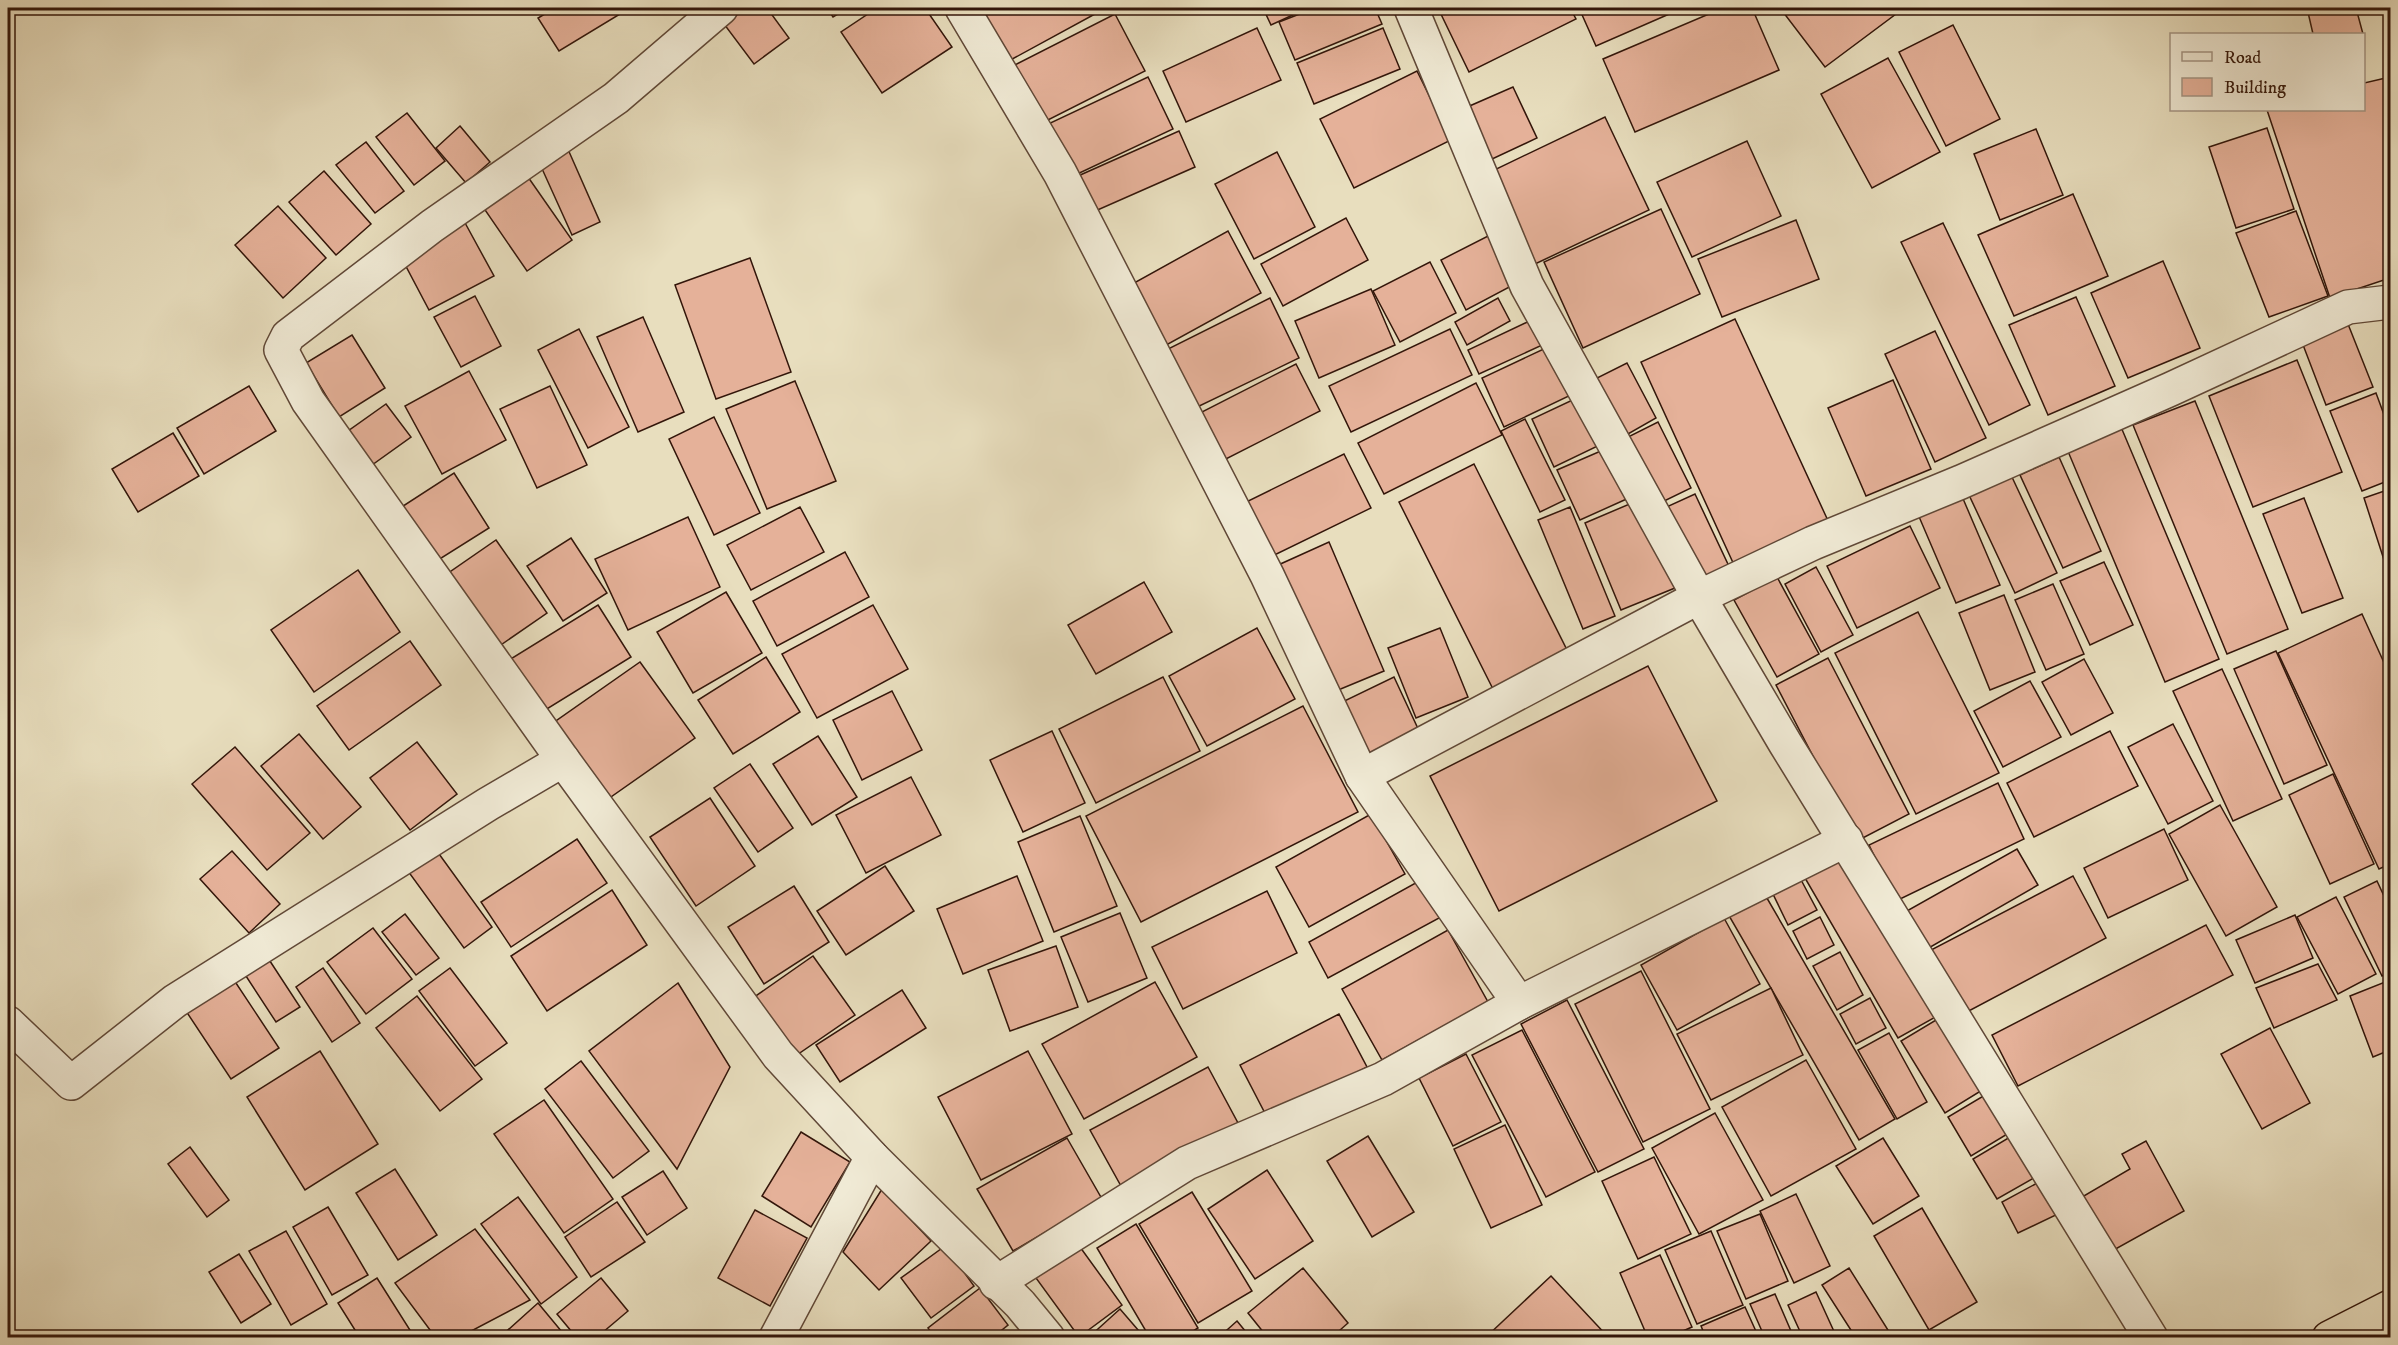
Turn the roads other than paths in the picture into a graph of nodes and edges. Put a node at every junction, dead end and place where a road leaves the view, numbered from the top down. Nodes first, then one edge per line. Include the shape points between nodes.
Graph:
1 (721, 8) edge
2 (962, 8) edge
3 (1411, 8) edge
4 (2391, 302) edge
5 (1699, 597) junction
6 (563, 760) junction
7 (1362, 776) junction
8 (1846, 840) junction
9 (1519, 1003) junction
10 (8, 1023) edge
11 (872, 1157) junction
12 (996, 1282) junction
13 (2391, 1307) edge
14 (776, 1338) edge
15 (1048, 1338) edge
16 (2151, 1338) edge
17 (2329, 1338) edge

1 - 6 street via 616,98 432,226 288,336 281,350 308,401
2 - 7 street via 1060,173 1267,575
3 - 5 street via 1527,286
4 - 5 street via 2349,307
5 - 7 street
5 - 8 street
6 - 10 street via 175,1001 71,1083
6 - 11 street via 778,1055
7 - 9 street
8 - 9 street
8 - 16 street
9 - 12 street via 1383,1079 1187,1163
11 - 12 street
11 - 14 street
12 - 15 street
13 - 17 highway

